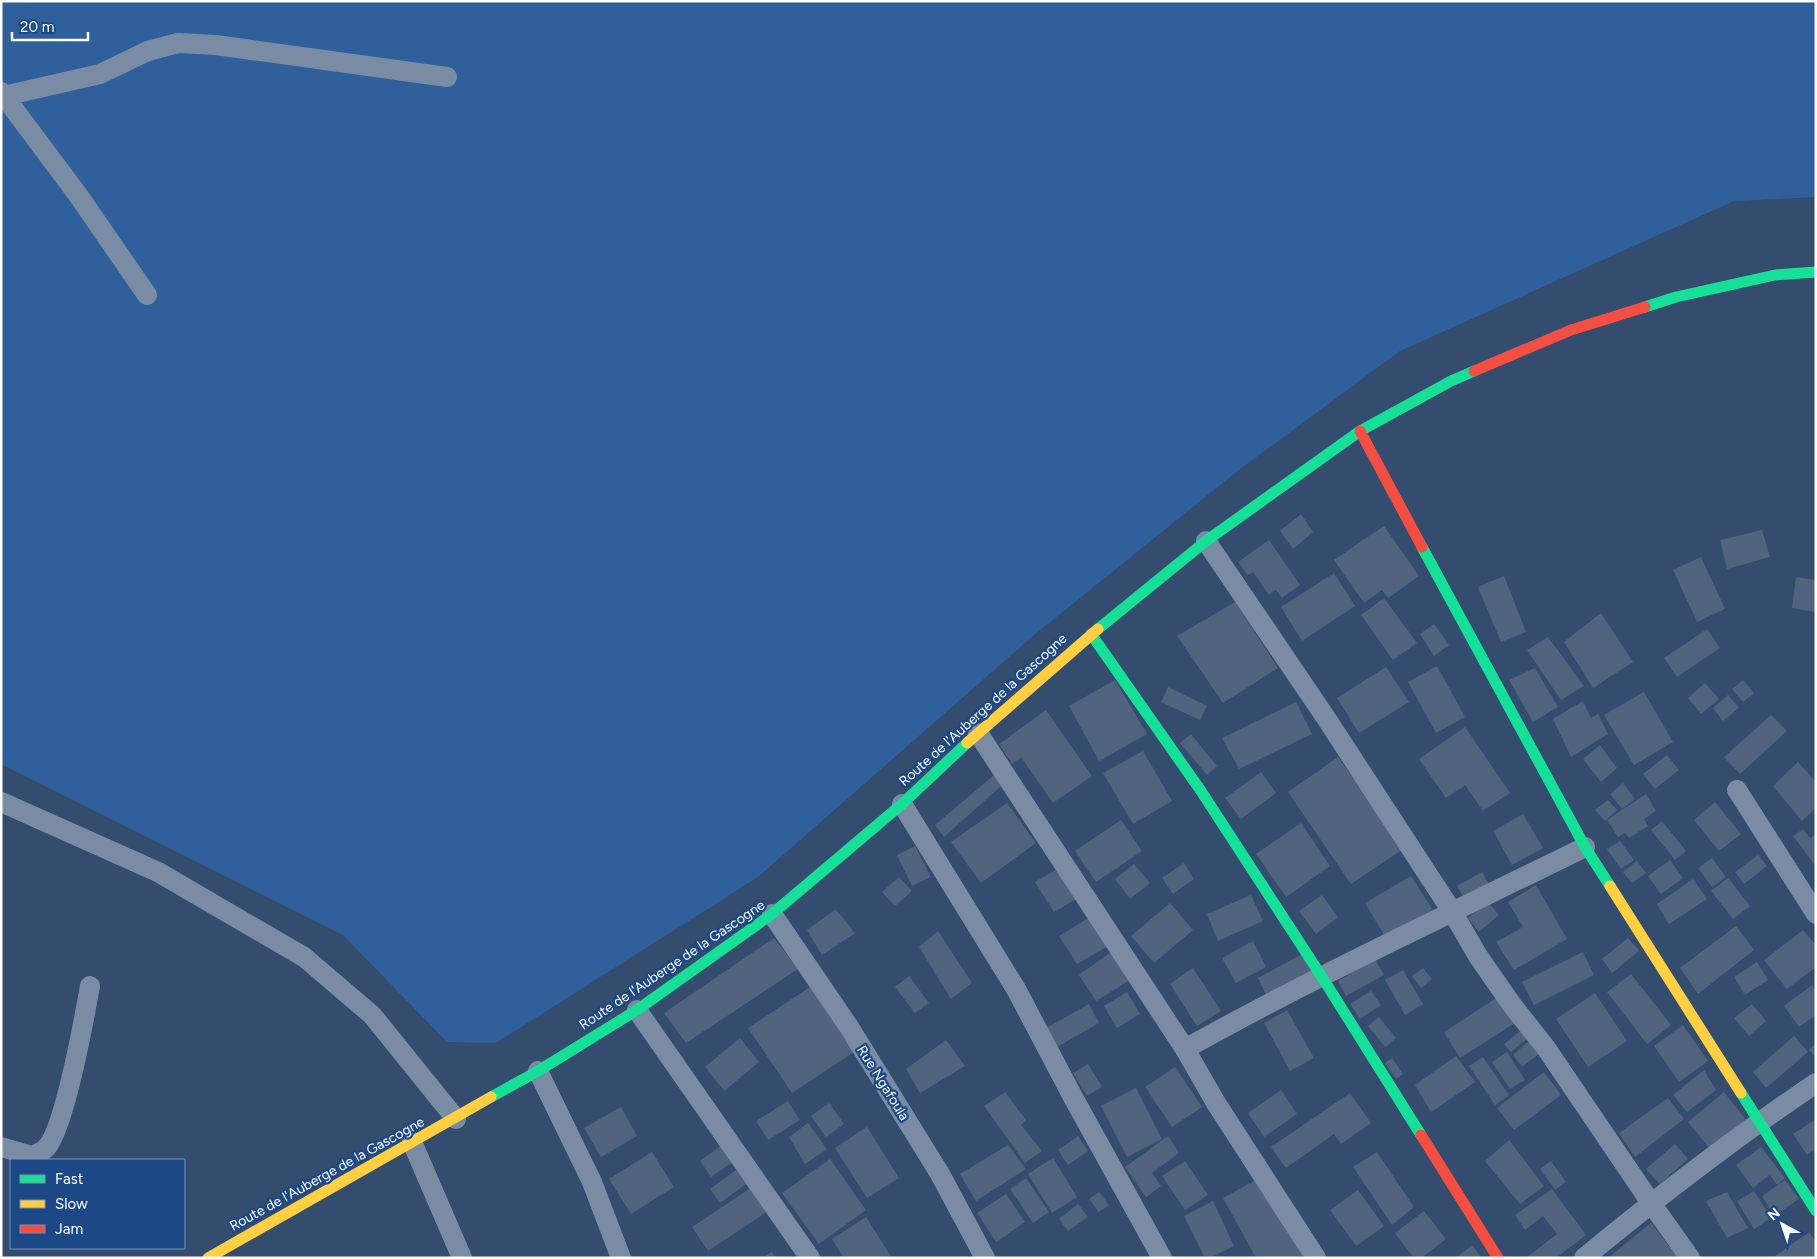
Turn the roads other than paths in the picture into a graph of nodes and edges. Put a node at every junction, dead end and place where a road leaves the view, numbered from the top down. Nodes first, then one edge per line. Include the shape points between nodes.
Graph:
1 (447, 77) dead end
2 (3, 94) edge
3 (1816, 272) edge
4 (147, 295) dead end
5 (1360, 431) junction
6 (1206, 541) junction
7 (1091, 634) junction
8 (978, 733) junction
9 (1737, 790) dead end
10 (1, 802) edge
11 (902, 804) junction
12 (1585, 847) junction
13 (1453, 913) junction
14 (772, 914) junction
15 (1816, 914) edge
16 (1322, 977) junction
17 (90, 986) dead end
18 (637, 1010) junction
19 (1185, 1049) junction
20 (538, 1071) junction
21 (1816, 1083) edge
22 (456, 1119) junction
23 (1759, 1122) junction
24 (412, 1142) junction
25 (1, 1147) edge
26 (1651, 1203) junction
27 (1816, 1211) edge
28 (208, 1258) edge
29 (462, 1258) edge
30 (621, 1258) edge
31 (810, 1258) edge
32 (985, 1258) edge
33 (1162, 1258) edge
34 (1316, 1258) edge
35 (1498, 1258) edge
36 (1584, 1258) edge
37 (1690, 1258) edge

1 - 2 street via 216,45 178,43 148,51 100,74
2 - 4 street
3 - 5 street, Route de l'Auberge de la Gascogne via 1775,274 1676,296 1571,330 1451,381
5 - 6 street, Route de l'Auberge de la Gascogne
5 - 12 street
6 - 7 street, Route de l'Auberge de la Gascogne
6 - 13 street
7 - 8 street, Route de l'Auberge de la Gascogne
7 - 16 street via 1201,791
8 - 11 street, Route de l'Auberge de la Gascogne
8 - 19 street
9 - 15 street
10 - 22 street via 158,872 304,957 372,1015
11 - 14 street, Route de l'Auberge de la Gascogne
11 - 33 street via 1016,989
12 - 13 street
12 - 23 street
13 - 16 street
13 - 26 street via 1478,956 1546,1048
14 - 18 street, Route de l'Auberge de la Gascogne
14 - 32 street, Rue Ngafoula via 849,1028 940,1174
16 - 19 street
16 - 35 street
17 - 25 street via 80,1045 57,1130 46,1148 32,1156
18 - 20 street, Route de l'Auberge de la Gascogne
18 - 31 street
19 - 34 street
20 - 22 street, Route de l'Auberge de la Gascogne
20 - 30 street via 592,1182
21 - 23 street
22 - 24 street, Route de l'Auberge de la Gascogne
23 - 26 street
23 - 27 street
24 - 28 street, Route de l'Auberge de la Gascogne
24 - 29 street
26 - 36 street
26 - 37 street

